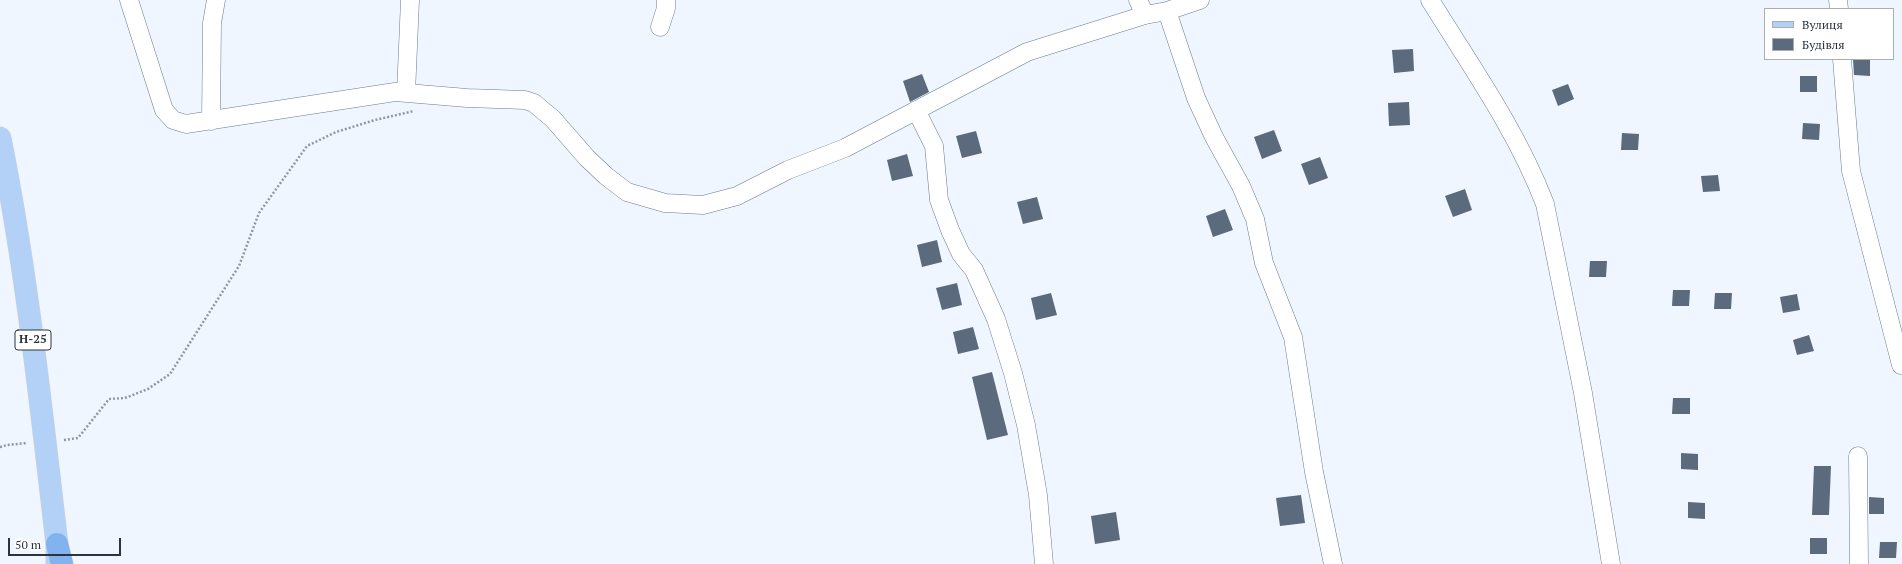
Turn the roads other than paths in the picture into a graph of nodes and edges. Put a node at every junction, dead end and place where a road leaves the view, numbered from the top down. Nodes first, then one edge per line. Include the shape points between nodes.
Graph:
1 (129, 0) edge
2 (216, 0) edge
3 (410, 0) edge
4 (666, 0) edge
5 (1200, 0) edge
6 (1430, 0) edge
7 (1141, 8) edge
8 (1167, 12) junction
9 (660, 27) dead end
10 (1842, 60) edge
11 (406, 93) junction
12 (916, 110) junction
13 (212, 121) junction
14 (0, 138) edge
15 (1901, 365) edge
16 (1858, 456) dead end
17 (58, 557) edge
18 (1044, 564) edge
19 (1332, 564) edge
20 (1611, 564) edge
21 (1859, 564) edge

1 - 13 street via 164,110 173,120 186,124
2 - 13 street via 212,22
3 - 11 street
4 - 9 street
5 - 8 street
6 - 20 street via 1517,144 1545,204 1584,393
7 - 8 street
7 - 12 street via 1027,52
8 - 19 street via 1196,98 1255,219 1264,263 1293,337 1314,472
10 - 15 street via 1851,171
11 - 12 street via 525,100 534,103 553,119 587,158 627,192 665,203 703,205 736,196 788,170 845,148
11 - 13 street via 395,92
12 - 18 street via 934,146 939,200 950,230 961,254 974,270 996,320 1014,373 1038,495
14 - 17 main road, Н-25 via 12,198 35,353
16 - 21 street

